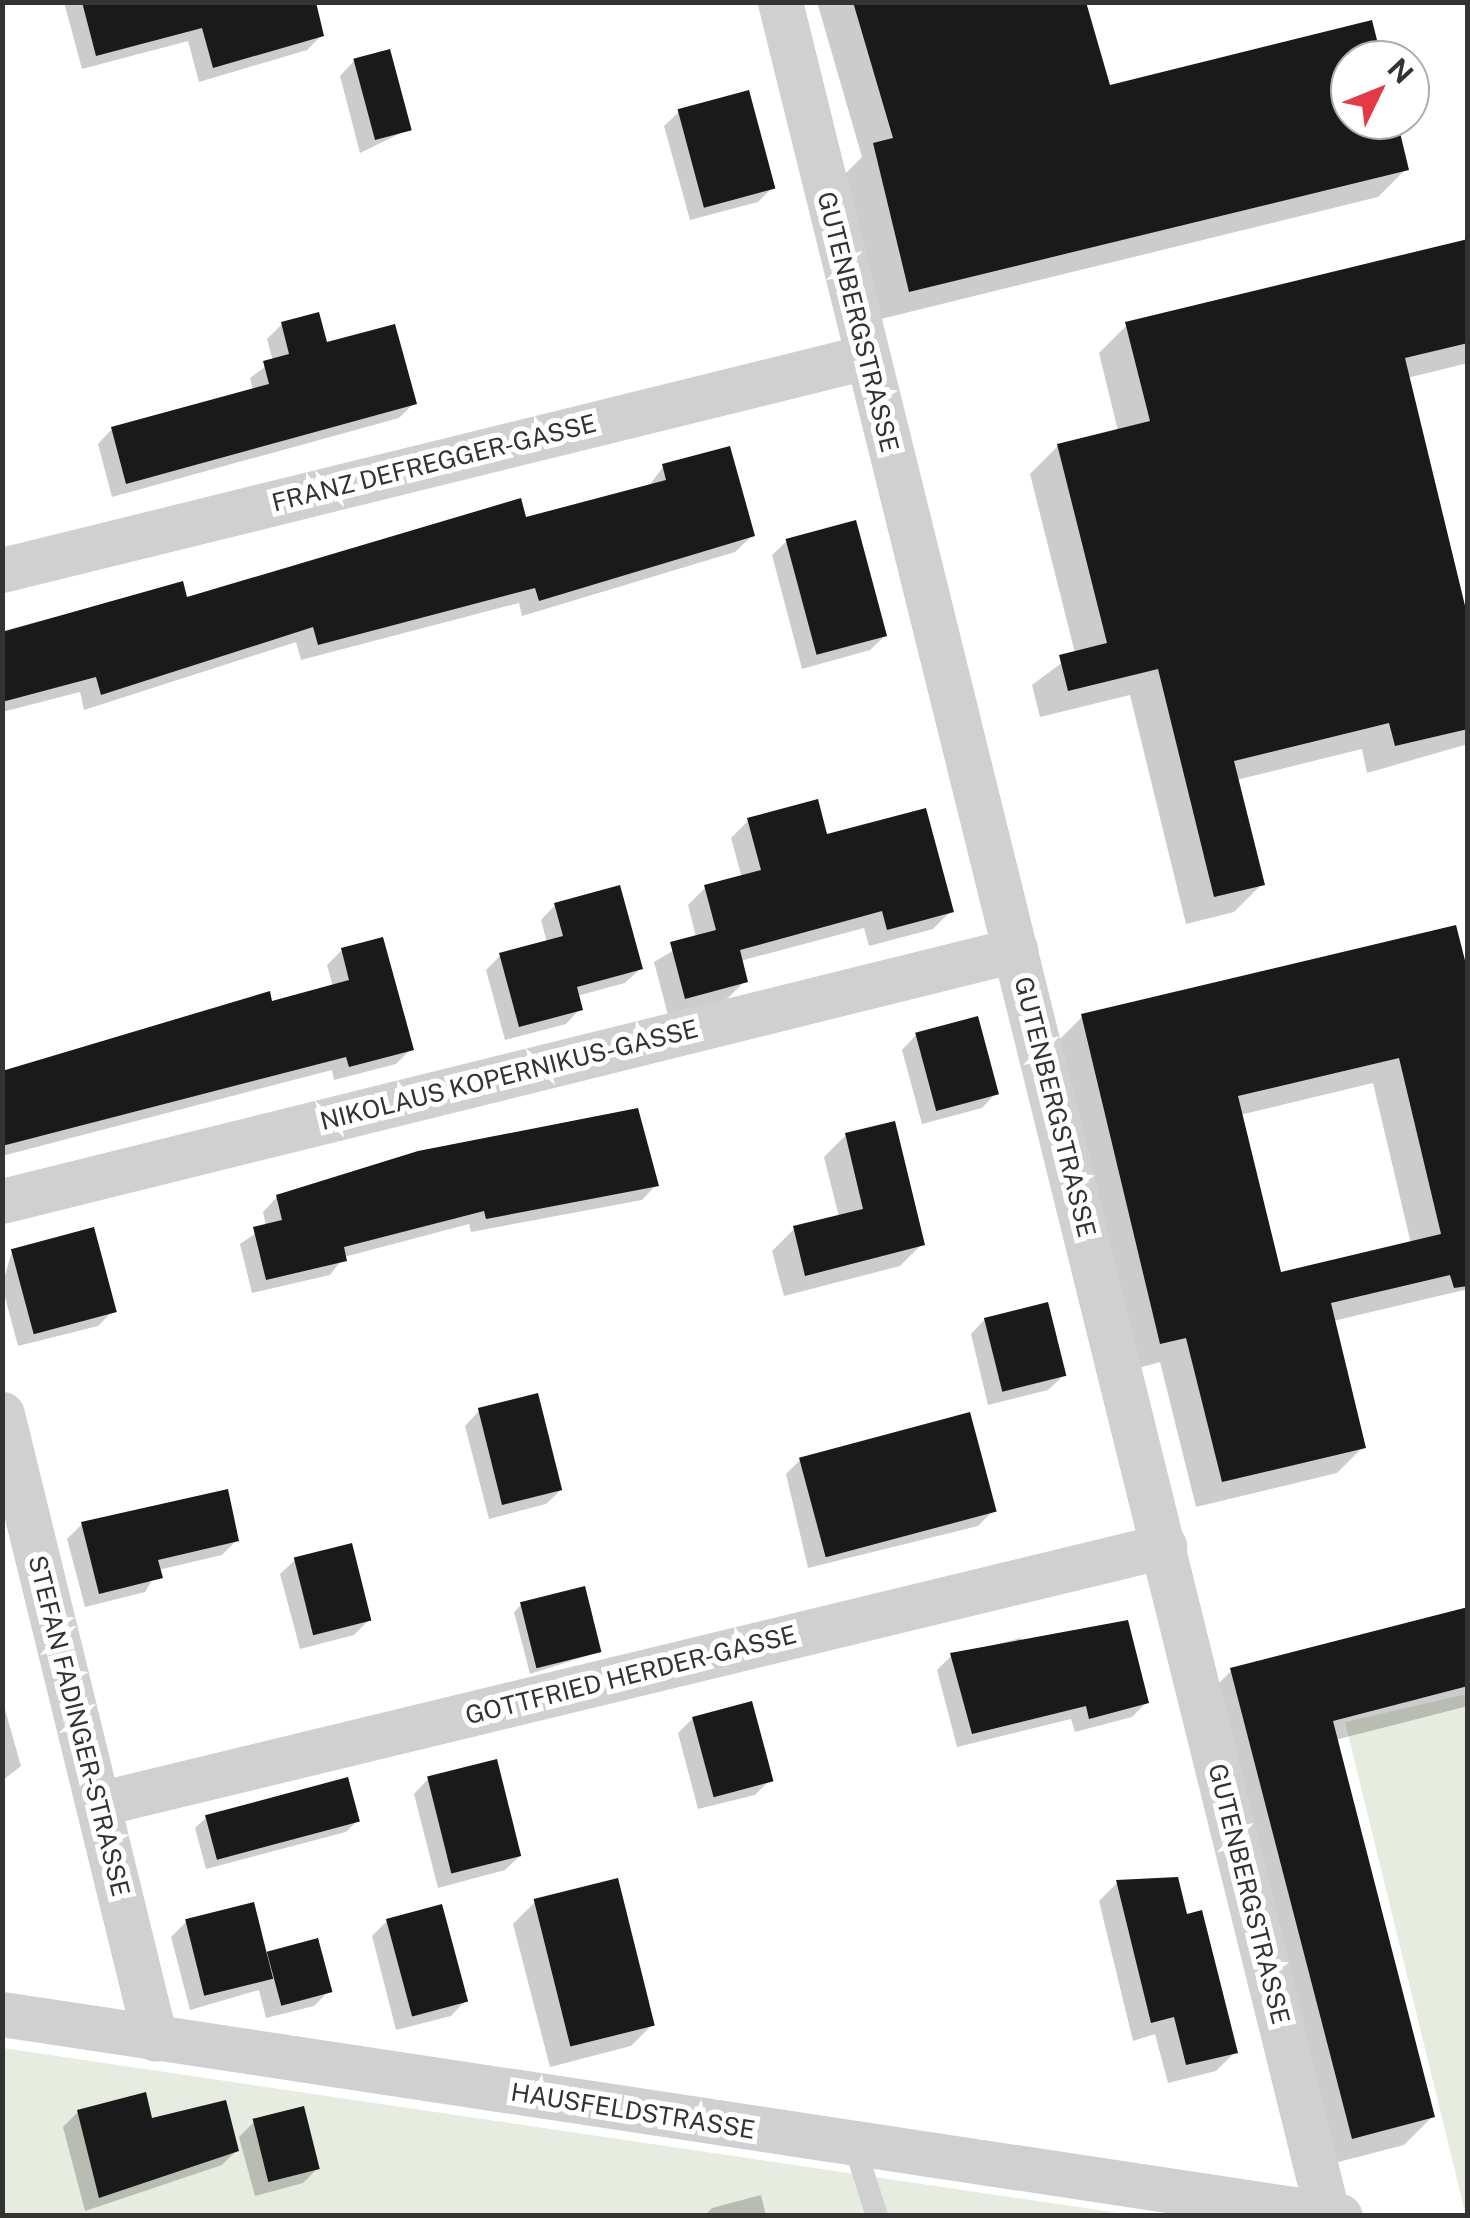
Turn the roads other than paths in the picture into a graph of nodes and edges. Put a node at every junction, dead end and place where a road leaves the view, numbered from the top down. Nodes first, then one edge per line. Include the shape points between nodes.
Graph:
1 (780, 2) edge
2 (866, 357) junction
3 (2, 570) edge
4 (1016, 950) junction
5 (2, 1201) edge
6 (2, 1414) edge
7 (1164, 1546) junction
8 (98, 1804) junction
9 (2, 2014) edge
10 (156, 2039) junction
11 (854, 2144) junction
12 (1265, 2210) edge
13 (1333, 2214) edge
14 (877, 2216) edge

1 - 2 street, GUTENBERGSTRASSE
2 - 3 street, FRANZ DEFREGGER-GASSE
2 - 4 street, GUTENBERGSTRASSE
4 - 5 street, NIKOLAUS KOPERNIKUS-GASSE
4 - 7 street, GUTENBERGSTRASSE
6 - 8 street, STEFAN FADINGER-STRASSE
7 - 8 street, GOTTFRIED HERDER-GASSE
7 - 13 street, GUTENBERGSTRASSE
8 - 10 street, STEFAN FADINGER-STRASSE
9 - 10 street, HAUSFELDSTRASSE
10 - 11 street, HAUSFELDSTRASSE
11 - 12 street, HAUSFELDSTRASSE
11 - 14 lane
12 - 13 street, HAUSFELDSTRASSE

